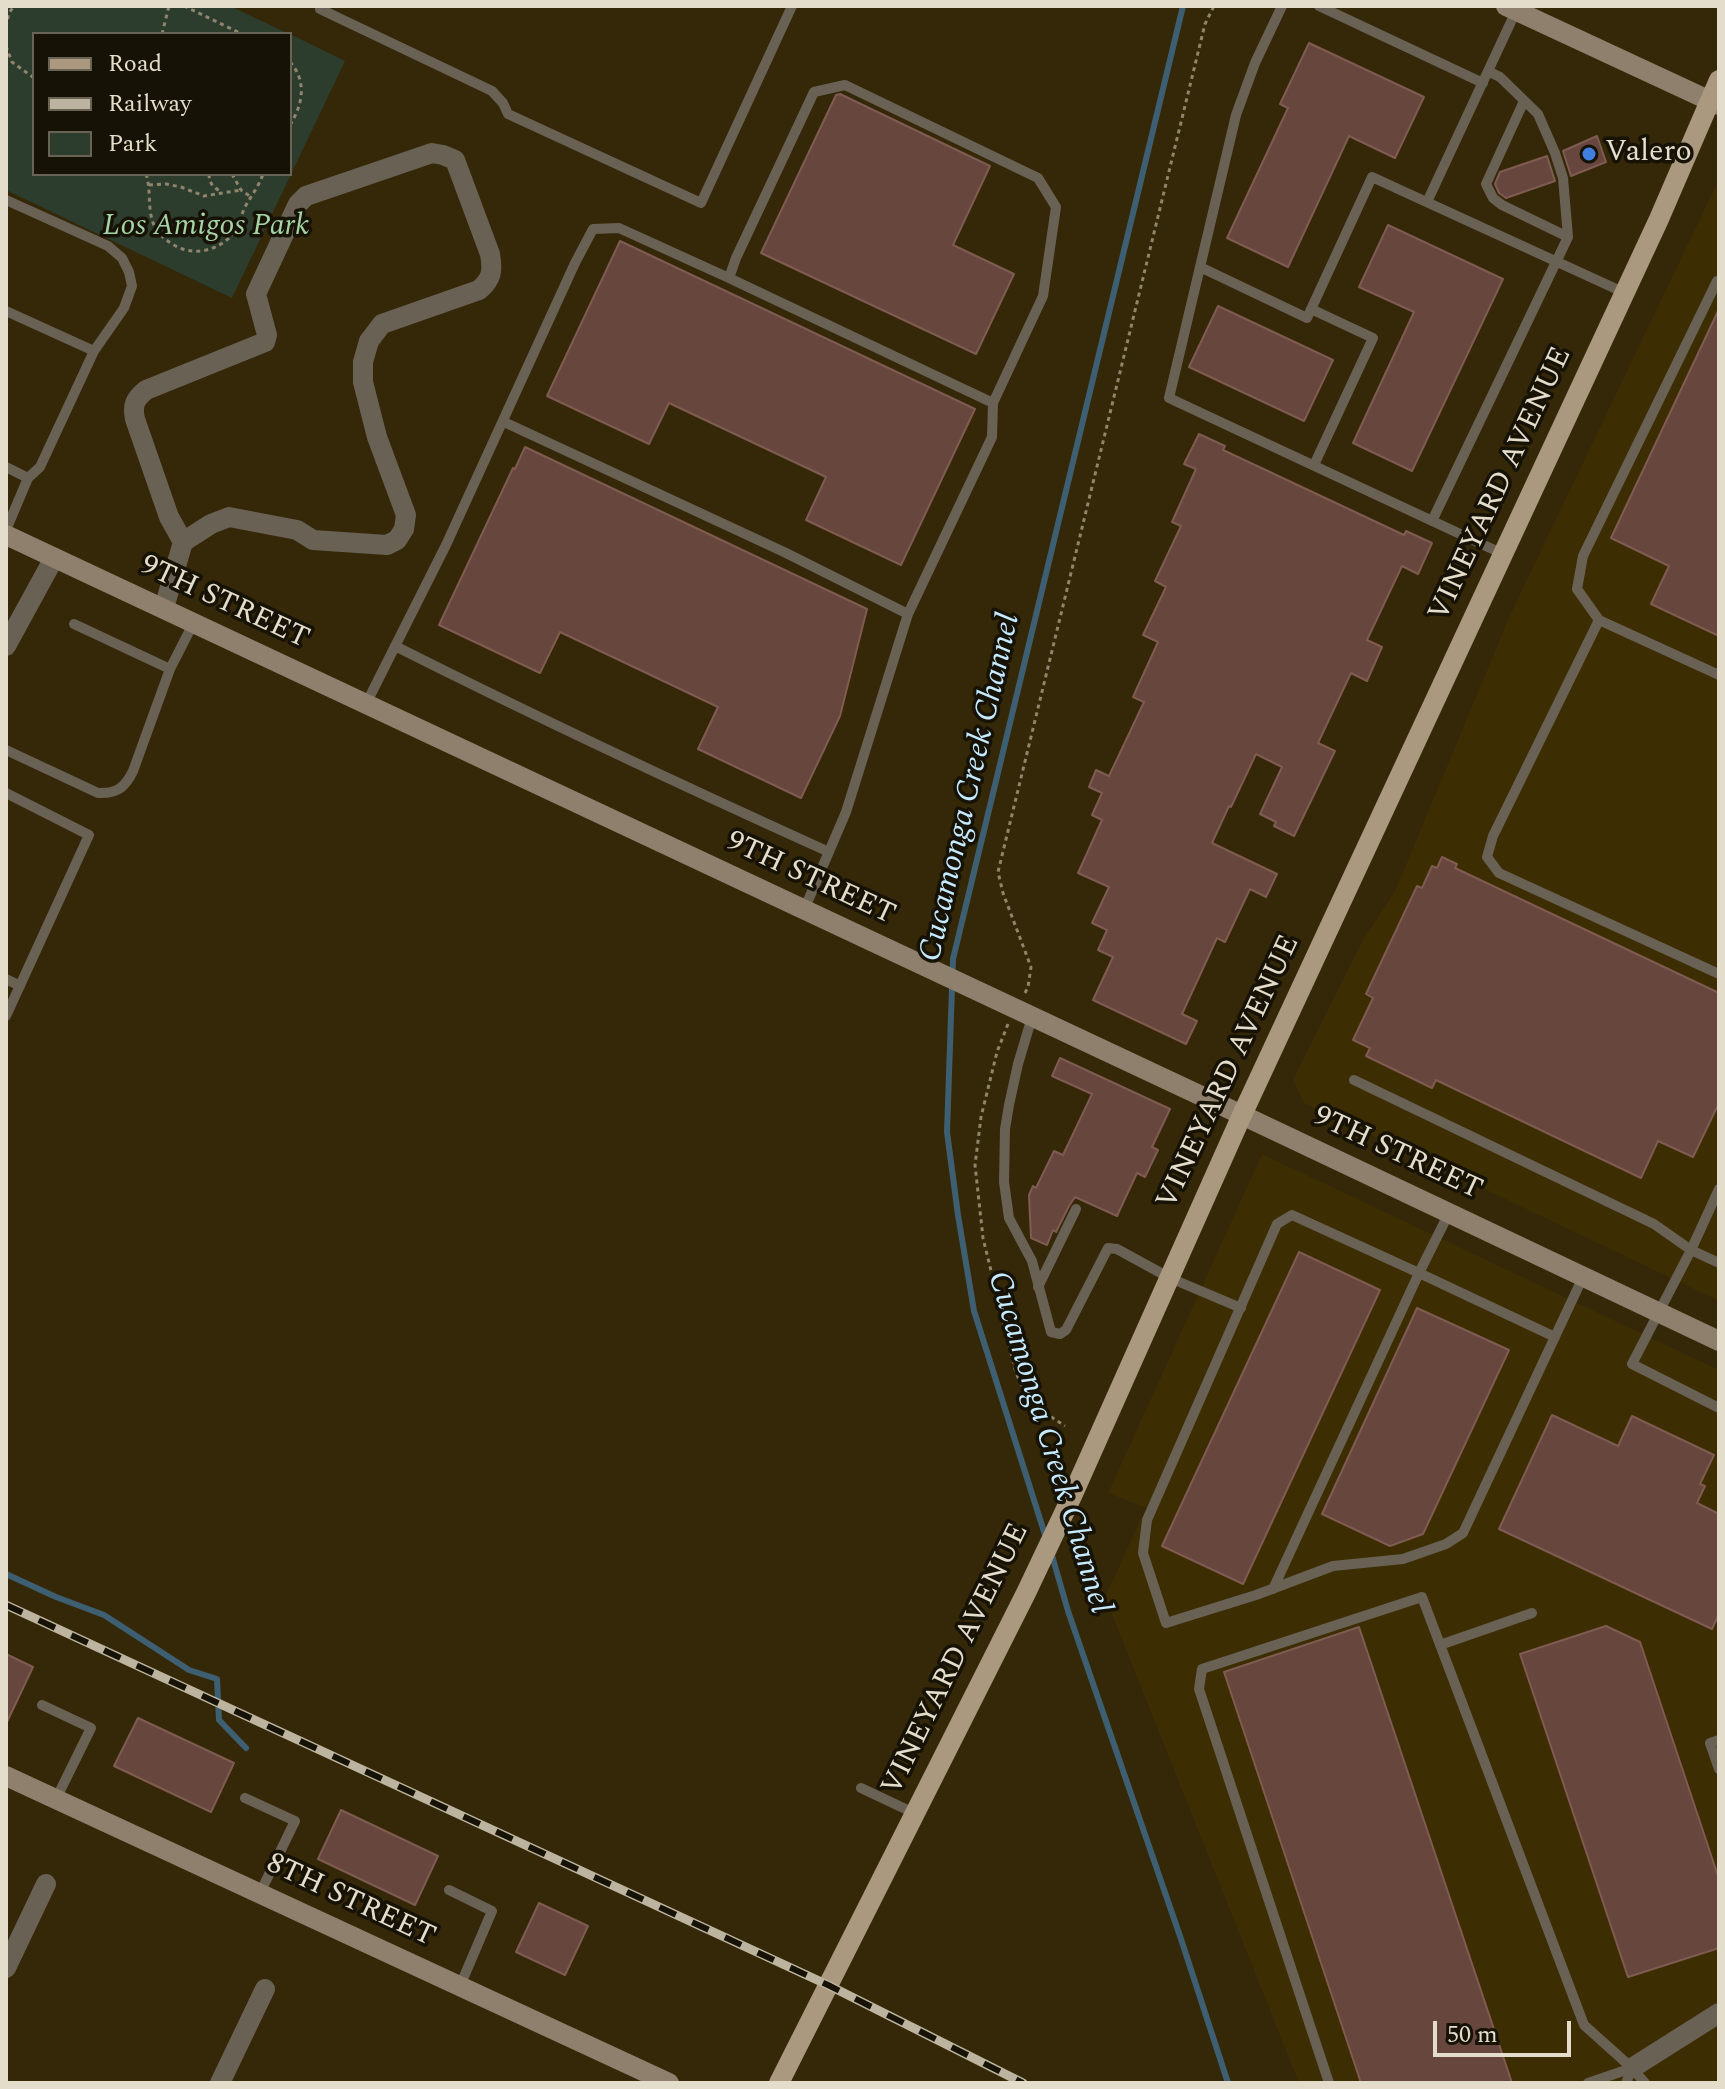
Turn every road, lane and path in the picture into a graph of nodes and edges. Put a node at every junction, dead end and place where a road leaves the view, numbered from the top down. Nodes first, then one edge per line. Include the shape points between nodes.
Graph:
1 (14, 6) edge
2 (169, 6) edge
3 (184, 6) edge
4 (321, 6) edge
5 (792, 6) edge
6 (1214, 6) edge
7 (1282, 6) edge
8 (1319, 6) edge
9 (1511, 8) edge
10 (6, 27) edge
11 (232, 28) junction
12 (162, 32) edge
13 (229, 32) edge
14 (239, 32) edge
15 (6, 46) edge
16 (12, 62) junction
17 (6, 64) edge
18 (292, 65) edge
19 (1488, 71) junction
20 (32, 77) edge
21 (1719, 80) edge
22 (1483, 83) junction
23 (1524, 101) junction
24 (1714, 103) edge
25 (292, 122) edge
26 (147, 176) edge
27 (209, 176) edge
28 (233, 176) edge
29 (262, 176) edge
30 (149, 185) junction
31 (241, 190) junction
32 (224, 193) junction
33 (251, 197) junction
34 (6, 200) edge
35 (1427, 202) junction
36 (1568, 237) junction
37 (1557, 263) junction
38 (1200, 267) junction
39 (729, 278) junction
40 (1717, 281) dead end
41 (1625, 293) junction
42 (1311, 309) junction
43 (6, 311) edge
44 (94, 351) junction
45 (993, 403) junction
46 (504, 422) junction
47 (1314, 465) junction
48 (6, 467) edge
49 (28, 478) junction
50 (1432, 521) junction
51 (6, 532) edge
52 (183, 542) junction
53 (1503, 554) junction
54 (54, 558) junction
55 (164, 608) junction
56 (908, 614) junction
57 (1599, 620) junction
58 (194, 622) junction
59 (74, 624) dead end
60 (6, 646) edge
61 (395, 646) junction
62 (170, 669) junction
63 (1719, 675) edge
64 (366, 704) junction
65 (6, 750) edge
66 (6, 793) edge
67 (829, 852) junction
68 (804, 910) junction
69 (1719, 974) edge
70 (6, 979) edge
71 (20, 986) junction
72 (1028, 987) dead end
73 (6, 1016) edge
74 (1032, 1017) junction
75 (1004, 1032) dead end
76 (1354, 1080) dead end
77 (1242, 1115) junction
78 (1719, 1189) edge
79 (1076, 1209) dead end
80 (1449, 1213) junction
81 (1691, 1250) junction
82 (1719, 1263) edge
83 (1419, 1273) junction
84 (1583, 1277) junction
85 (1170, 1278) junction
86 (1038, 1287) junction
87 (1241, 1308) junction
88 (1658, 1313) junction
89 (1555, 1337) junction
90 (1719, 1341) edge
91 (1719, 1408) edge
92 (1065, 1426) dead end
93 (1273, 1589) junction
94 (1532, 1613) dead end
95 (1440, 1645) junction
96 (42, 1705) dead end
97 (1719, 1740) edge
98 (1719, 1769) edge
99 (6, 1776) edge
100 (861, 1788) dead end
101 (245, 1798) dead end
102 (56, 1799) junction
103 (914, 1813) junction
104 (46, 1884) dead end
105 (449, 1890) dead end
106 (260, 1893) junction
107 (6, 1968) edge
108 (460, 1986) junction
109 (265, 1989) dead end
110 (1719, 2013) edge
111 (646, 2078) edge
112 (1634, 2078) edge
113 (220, 2083) edge
114 (669, 2083) edge
115 (779, 2083) edge
116 (1329, 2083) edge
117 (1588, 2083) edge

1 - 10 path
2 - 12 path
3 - 11 path
4 - 5 lane via 492,91 508,114 701,203
6 - 72 path via 1201,38 998,872 1031,967
7 - 38 lane via 1236,115
8 - 22 lane
9 - 19 lane
9 - 24 street
11 - 13 path
11 - 14 path
15 - 16 path
16 - 17 path
16 - 20 path
18 - 25 path via 302,89
19 - 22 lane
19 - 23 lane
21 - 24 main road, VINEYARD AVENUE
22 - 35 lane
23 - 36 lane via 1538,114 1555,153 1563,178
23 - 36 lane via 1486,184 1502,205
24 - 41 main road, VINEYARD AVENUE
26 - 30 path
27 - 32 path
28 - 31 path
29 - 33 path
30 - 32 path via 166,184 204,196
30 - 33 path via 149,212 156,229 169,243 187,250 219,246 239,225
31 - 32 path
31 - 33 path
34 - 44 lane via 108,246 122,258 132,286 124,308
35 - 37 lane
35 - 42 lane via 1372,177
36 - 37 lane
37 - 41 lane
37 - 50 lane
38 - 42 lane via 1307,318
38 - 47 lane via 1169,398
39 - 45 lane
39 - 45 lane via 814,92 845,85 1038,178 1056,207 1043,296
39 - 46 lane via 619,228 593,229
40 - 57 lane via 1583,556 1577,589
41 - 53 main road, VINEYARD AVENUE
42 - 47 lane via 1373,338
43 - 44 lane
44 - 49 lane via 40,467
45 - 56 lane via 992,437
46 - 56 lane
46 - 61 lane
47 - 50 lane
48 - 49 lane
49 - 51 lane
50 - 53 lane
51 - 54 street, 9TH STREET
52 - 52 street via 229,517 297,530 313,540 387,545 397,540 406,515 377,437 363,362 369,341 382,324 479,290 488,282 490,254 455,160 432,153 306,196 256,294 265,342 136,398 135,419
52 - 55 street
53 - 77 main road, VINEYARD AVENUE
54 - 55 street, 9TH STREET
54 - 60 street
55 - 58 street, 9TH STREET
56 - 67 lane
57 - 63 lane
57 - 69 lane via 1487,857 1499,873
58 - 62 lane
58 - 64 street, 9TH STREET
59 - 62 lane
61 - 64 lane
61 - 67 lane
62 - 65 lane via 133,771 120,790 98,793
64 - 68 street, 9TH STREET
66 - 71 lane via 89,835
67 - 68 lane
68 - 74 street, 9TH STREET
70 - 71 lane
71 - 73 lane
74 - 77 street, 9TH STREET
74 - 86 lane via 1007,1117 1004,1182 1009,1218 1032,1261
75 - 92 path via 981,1117 975,1165 983,1238 1016,1373 1030,1403
76 - 81 lane via 1654,1224
77 - 80 street, 9TH STREET
77 - 85 main road, VINEYARD AVENUE
78 - 81 lane
79 - 86 lane
80 - 83 lane
80 - 84 street, 9TH STREET
81 - 82 lane
81 - 88 lane
83 - 87 lane via 1292,1215 1277,1224
83 - 89 lane
83 - 93 lane
84 - 88 street, 9TH STREET
84 - 89 lane
85 - 86 lane via 1108,1248 1060,1334 1051,1332
85 - 87 lane
85 - 103 main road, VINEYARD AVENUE via 1026,1593
87 - 93 lane via 1147,1520 1143,1553 1166,1623
88 - 90 street, 9TH STREET
88 - 91 lane via 1632,1364
89 - 93 lane via 1463,1533 1403,1559 1333,1566
94 - 95 lane
95 - 112 lane via 1584,2025
95 - 116 lane via 1422,1597 1202,1669 1199,1689
96 - 102 lane via 91,1728
97 - 98 lane via 1710,1743
99 - 102 street, 8TH STREET
100 - 103 lane
101 - 106 lane via 295,1821
102 - 106 street, 8TH STREET
103 - 115 main road, VINEYARD AVENUE
104 - 107 street
105 - 108 lane via 492,1911
106 - 108 street, 8TH STREET
108 - 111 street, 8TH STREET
109 - 113 street
110 - 112 street
111 - 114 street, 8TH STREET
112 - 117 lane

